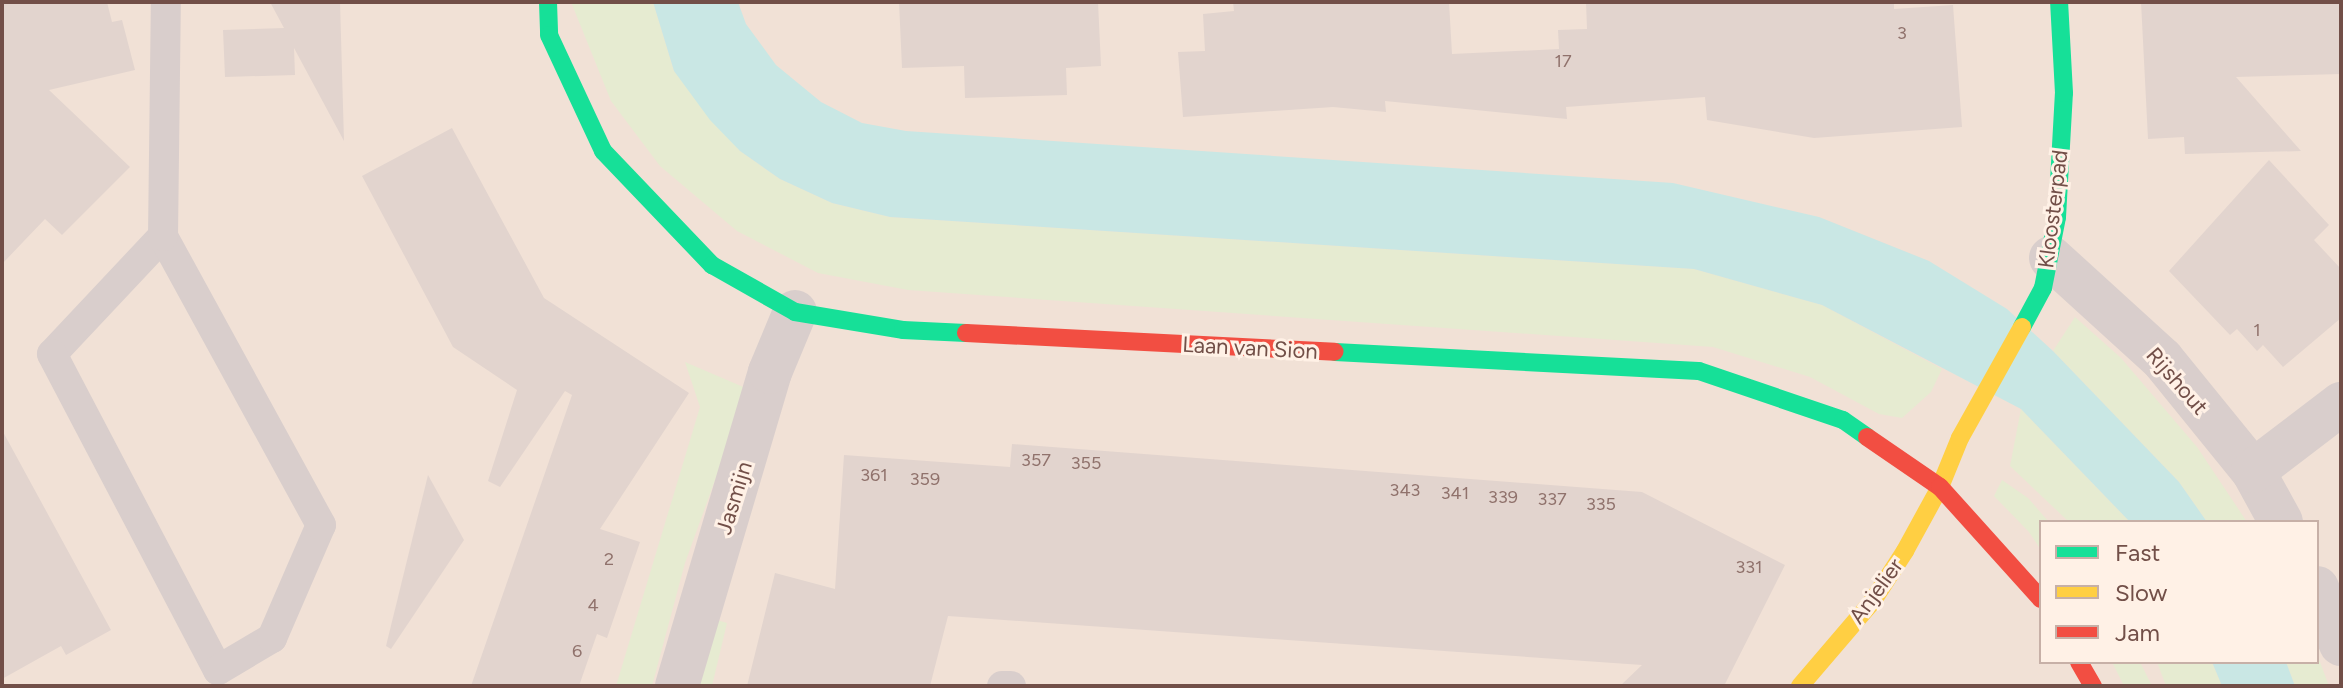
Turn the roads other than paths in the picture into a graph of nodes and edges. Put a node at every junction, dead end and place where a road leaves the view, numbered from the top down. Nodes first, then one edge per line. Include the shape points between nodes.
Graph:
1 (166, 2) edge
2 (548, 2) edge
3 (2059, 2) edge
4 (163, 236) junction
5 (2051, 258) junction
6 (795, 312) junction
7 (2341, 404) edge
8 (2253, 471) junction
9 (1940, 487) junction
10 (2280, 520) edge
11 (2319, 593) edge
12 (2039, 597) edge
13 (2341, 644) edge
14 (2080, 664) edge
15 (677, 686) edge
16 (1002, 686) edge
17 (1011, 686) edge
18 (1800, 686) edge
19 (2093, 686) edge

1 - 4 lane
2 - 6 street, Laan van Sion via 549,35 603,151 712,265
3 - 5 street, Kloosterpad via 2064,93
4 - 4 lane via 321,525 272,638 218,670 52,354
5 - 8 street, Rijshout via 2162,359
5 - 9 street, Kloosterpad via 2038,302 1967,425
6 - 9 street, Laan van Sion via 903,330 1699,371 1843,420
6 - 15 street, Jasmijn via 770,372
7 - 8 street
8 - 10 street, Rijshout
9 - 12 street, Laan van Sion
9 - 18 street, Anjelier via 1872,602
11 - 13 street
14 - 19 street
16 - 17 lane

